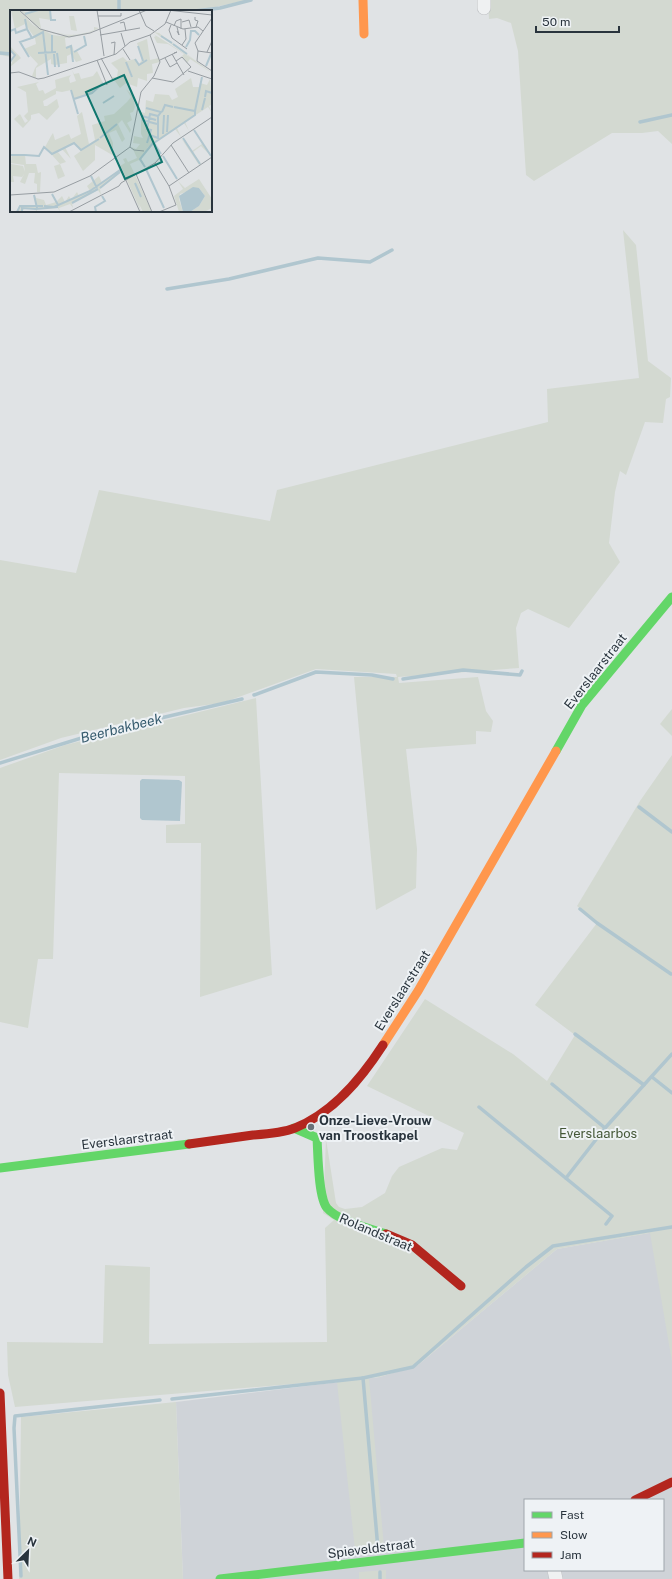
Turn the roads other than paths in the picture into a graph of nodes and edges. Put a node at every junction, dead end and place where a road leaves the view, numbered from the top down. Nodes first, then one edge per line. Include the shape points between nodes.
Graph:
1 (364, 0) edge
2 (364, 34) dead end
3 (672, 597) edge
4 (318, 1117) junction
5 (294, 1128) junction
6 (318, 1138) junction
7 (0, 1168) edge
8 (461, 1286) dead end
9 (0, 1393) edge
10 (672, 1482) edge
11 (636, 1499) edge
12 (524, 1543) edge
13 (8, 1579) edge
14 (220, 1579) edge

1 - 2 street
3 - 4 street, Everslaarstraat via 582,705 401,1019 361,1075
4 - 5 street, Everslaarstraat
4 - 6 street, Rolandstraat
5 - 6 street
5 - 7 street, Everslaarstraat via 280,1132
6 - 8 street, Rolandstraat via 322,1197 327,1208 343,1219 412,1245
9 - 13 street
10 - 11 street
12 - 14 street, Spieveldstraat

